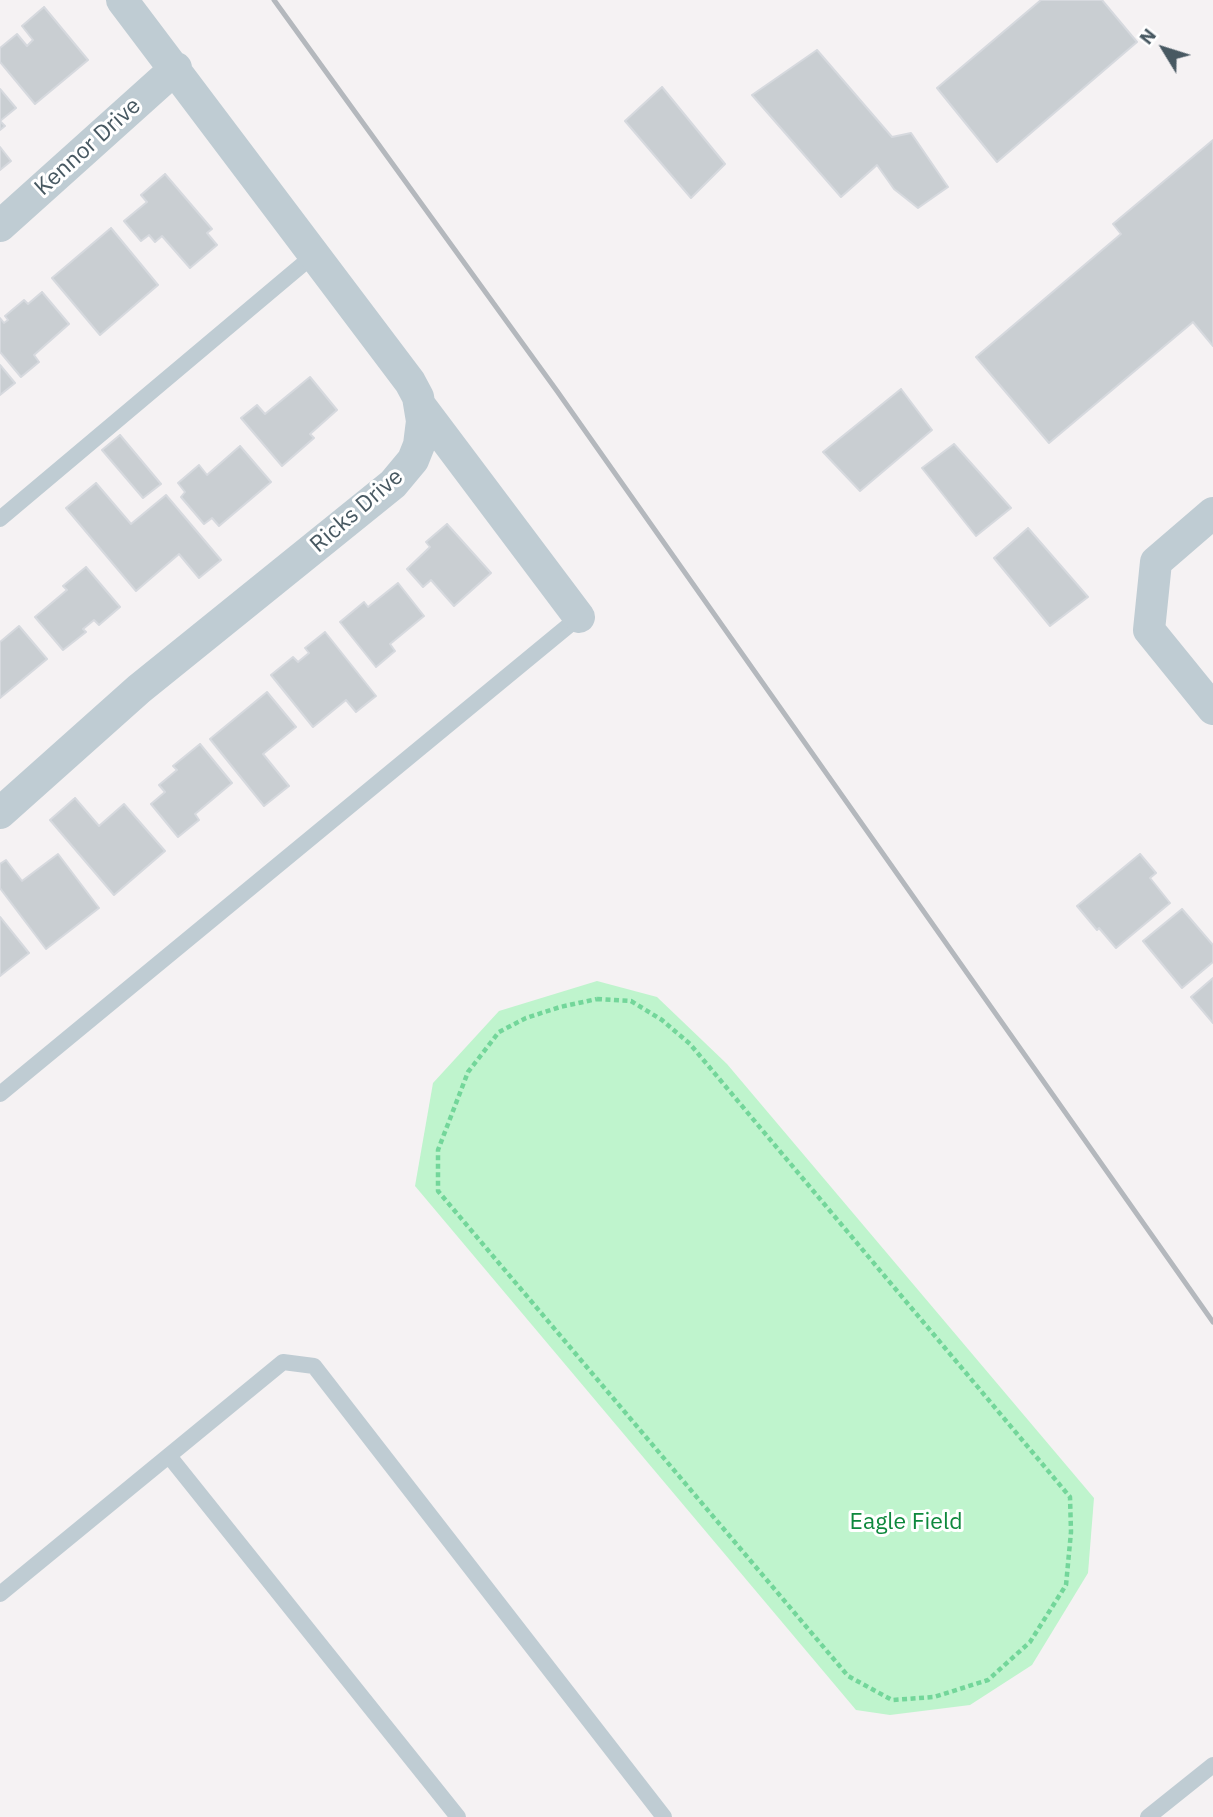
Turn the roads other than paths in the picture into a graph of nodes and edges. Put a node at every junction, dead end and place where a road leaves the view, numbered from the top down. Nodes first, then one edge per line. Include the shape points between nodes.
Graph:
1 (122, 0) edge
2 (176, 68) junction
3 (0, 226) edge
4 (314, 254) junction
5 (419, 404) junction
6 (1213, 513) edge
7 (0, 519) edge
8 (579, 617) joint
9 (1213, 709) edge
10 (0, 813) edge
11 (0, 1094) edge
12 (169, 1456) junction
13 (0, 1594) edge
14 (1213, 1765) edge
15 (458, 1817) edge
16 (664, 1817) edge
17 (1148, 1817) edge

1 - 2 street, Ricks Drive
2 - 3 street, Kennor Drive
2 - 4 street, Ricks Drive
4 - 5 street, Ricks Drive via 410,382
4 - 7 lane
5 - 8 street
5 - 10 street, Ricks Drive via 419,444 394,484 139,690
6 - 9 street via 1156,562 1149,630
8 - 11 lane
12 - 13 lane
12 - 15 lane
12 - 16 lane via 283,1362 314,1366
14 - 17 lane

